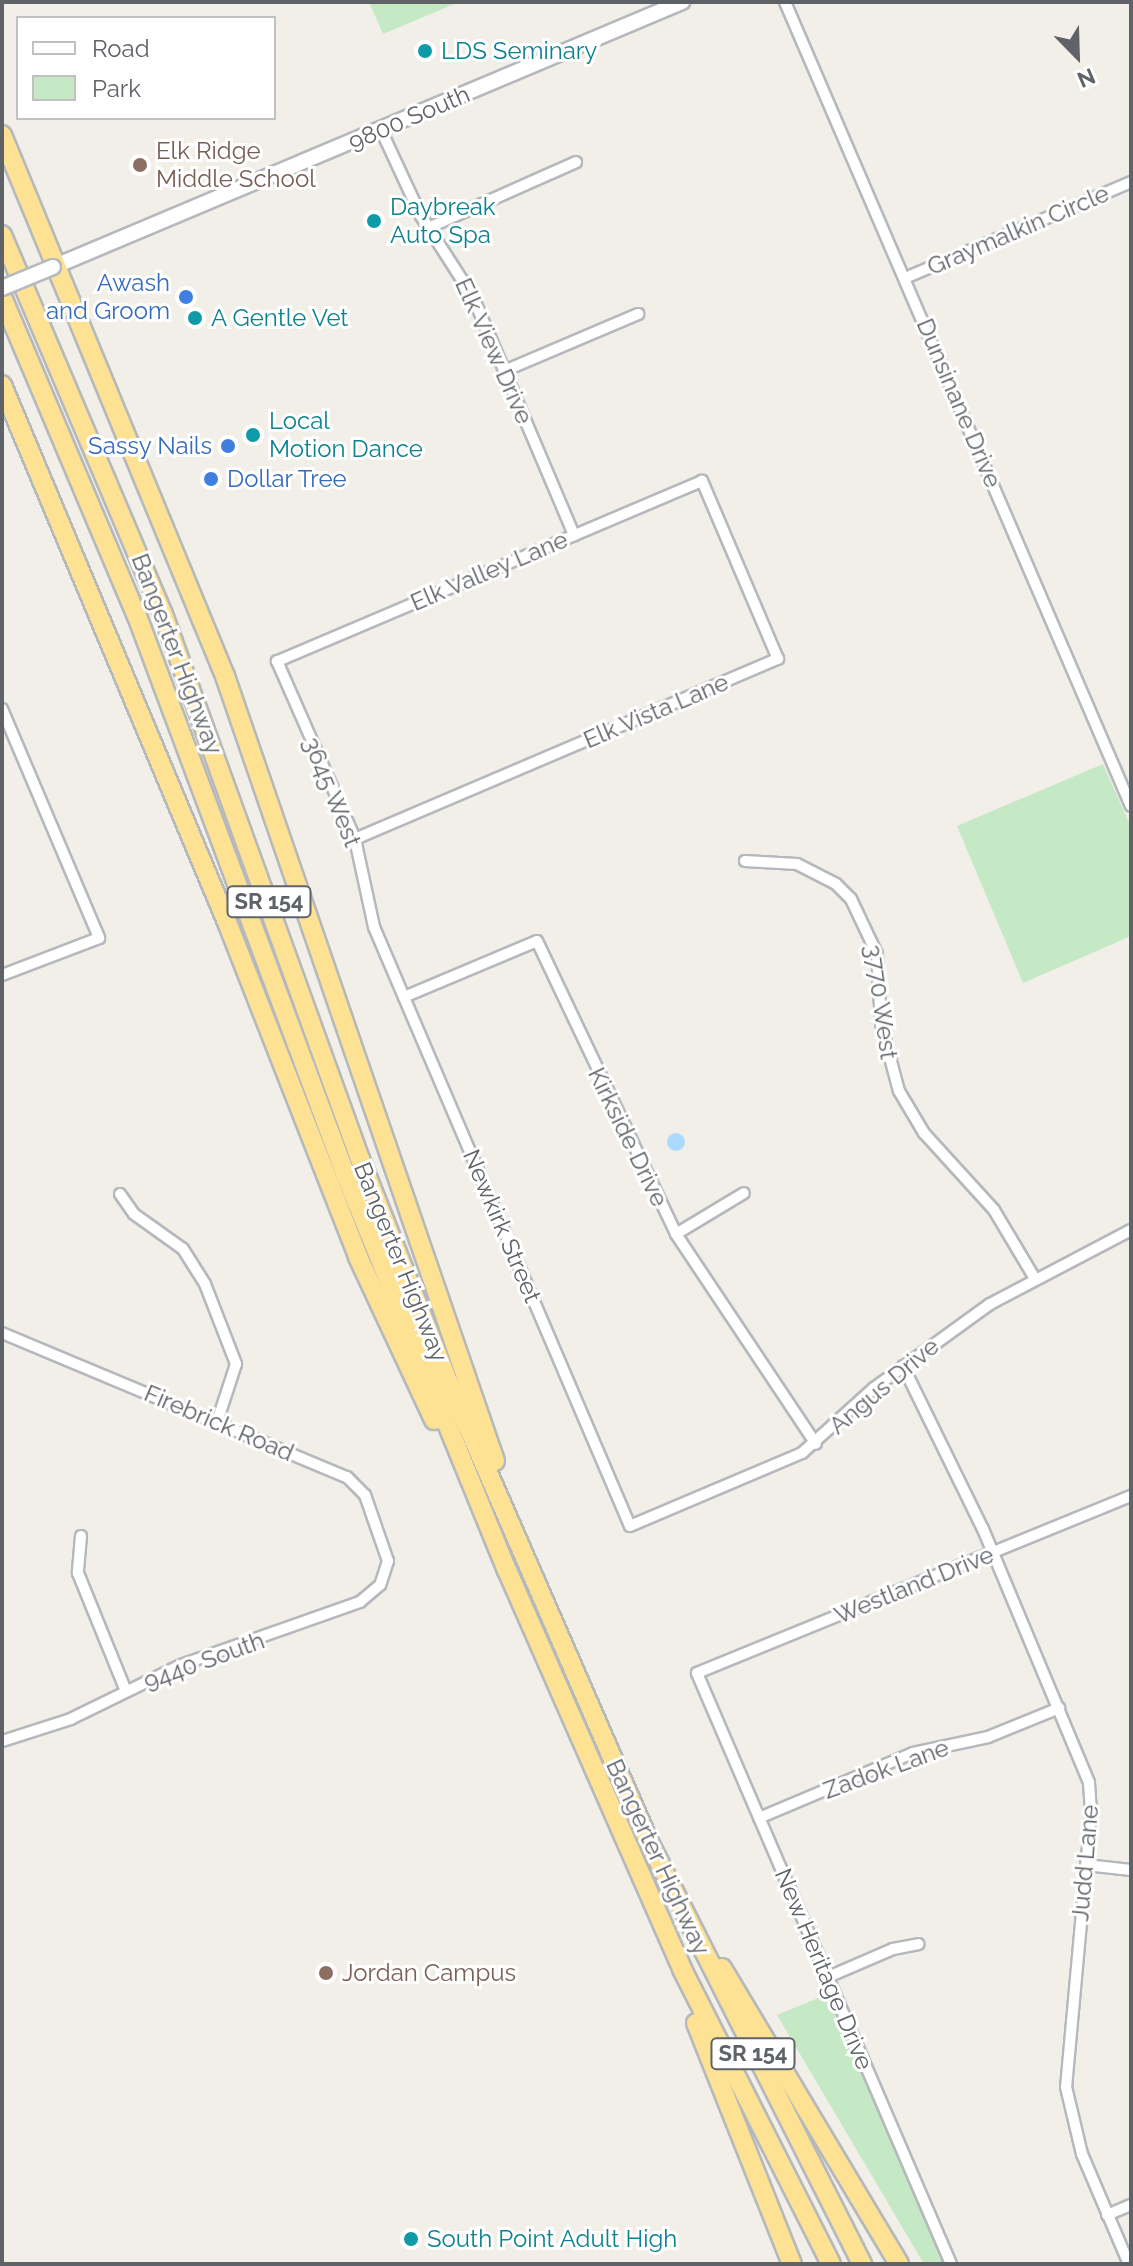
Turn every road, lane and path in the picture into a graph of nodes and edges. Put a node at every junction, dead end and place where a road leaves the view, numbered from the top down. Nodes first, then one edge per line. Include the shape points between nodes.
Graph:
1 (682, 2) edge
2 (785, 2) edge
3 (381, 130) junction
4 (2, 135) edge
5 (576, 162) dead end
6 (1131, 182) edge
7 (428, 228) junction
8 (2, 235) edge
9 (56, 266) junction
10 (905, 278) junction
11 (2, 288) edge
12 (2, 297) edge
13 (638, 314) dead end
14 (504, 371) junction
15 (2, 385) edge
16 (702, 481) joint
17 (574, 535) junction
18 (277, 661) joint
19 (2, 709) edge
20 (1129, 798) edge
21 (355, 839) junction
22 (745, 861) dead end
23 (374, 927) joint
24 (2, 975) edge
25 (404, 997) junction
26 (744, 1193) dead end
27 (120, 1194) dead end
28 (1131, 1230) edge
29 (676, 1234) junction
30 (1034, 1277) junction
31 (2, 1333) edge
32 (903, 1366) junction
33 (217, 1422) junction
34 (816, 1444) junction
35 (1131, 1496) edge
36 (630, 1526) joint
37 (81, 1536) dead end
38 (993, 1553) junction
39 (388, 1561) joint
40 (507, 1570) junction
41 (531, 1570) junction
42 (697, 1673) joint
43 (126, 1691) junction
44 (1059, 1708) junction
45 (2, 1741) edge
46 (759, 1818) junction
47 (649, 1842) junction
48 (628, 1853) junction
49 (1086, 1865) junction
50 (1131, 1870) edge
51 (919, 1944) dead end
52 (828, 1977) junction
53 (1131, 2205) edge
54 (1107, 2215) junction
55 (792, 2264) edge
56 (831, 2264) edge
57 (862, 2264) edge
58 (899, 2264) edge
59 (951, 2264) edge
60 (1129, 2264) edge

1 - 3 main road, 9800 South
2 - 10 street, Dunsinane Drive
3 - 7 street, Elk View Drive
3 - 9 main road, 9800 South
4 - 9 highway
5 - 7 street
6 - 10 street, Graymalkin Circle
7 - 14 street, Elk View Drive via 463,279
8 - 41 highway, Bangerter Highway / SR 154 via 163,614 394,1247
9 - 11 main road, 9800 South, bridge
9 - 41 highway via 240,718
10 - 20 street, Dunsinane Drive
12 - 40 highway, Bangerter Highway / SR 154 via 137,616 346,1176
13 - 14 street
14 - 17 street, Elk View Drive
15 - 40 highway via 227,922 358,1257
16 - 17 street, Elk Valley Lane
16 - 21 street, Elk Vista Lane via 778,659
17 - 18 street, Elk Valley Lane
18 - 21 street, 3645 West
19 - 24 street via 99,938
21 - 23 street, 3645 West
22 - 30 street, 3770 West via 797,864 836,884 851,899 877,954 881,1024 899,1091 924,1133 994,1210
23 - 25 street, Newkirk Street
25 - 29 street, Kirkside Drive via 537,941
25 - 36 street, Newkirk Street
26 - 29 street
27 - 33 street via 134,1214 183,1249 205,1284 236,1364
28 - 30 street, Angus Drive
29 - 34 street, Kirkside Drive
30 - 32 street, Angus Drive
31 - 33 street, Firebrick Road
32 - 34 street, Angus Drive
32 - 38 street, Judd Lane
33 - 39 street, Firebrick Road via 352,1480 365,1495
34 - 36 street, Angus Drive
35 - 38 street, Westland Drive
37 - 43 street via 78,1573
38 - 42 street, Westland Drive
38 - 44 street, Judd Lane
39 - 43 street, 9440 South via 380,1585 360,1602 181,1665
40 - 48 highway, Bangerter Highway / SR 154
41 - 47 highway, Bangerter Highway / SR 154
42 - 46 street, New Heritage Drive
43 - 45 street, 9440 South via 71,1719
44 - 46 street, Zadok Lane via 988,1737 913,1753
44 - 49 street, Judd Lane via 1092,1798
46 - 52 street, New Heritage Drive
47 - 57 highway, Bangerter Highway / SR 154
47 - 58 highway
48 - 55 highway
48 - 56 highway, Bangerter Highway / SR 154
49 - 50 street
49 - 54 street, Judd Lane via 1066,2087 1073,2129
51 - 52 street via 893,1949
52 - 59 street, New Heritage Drive
53 - 54 street
54 - 60 street, Judd Lane

